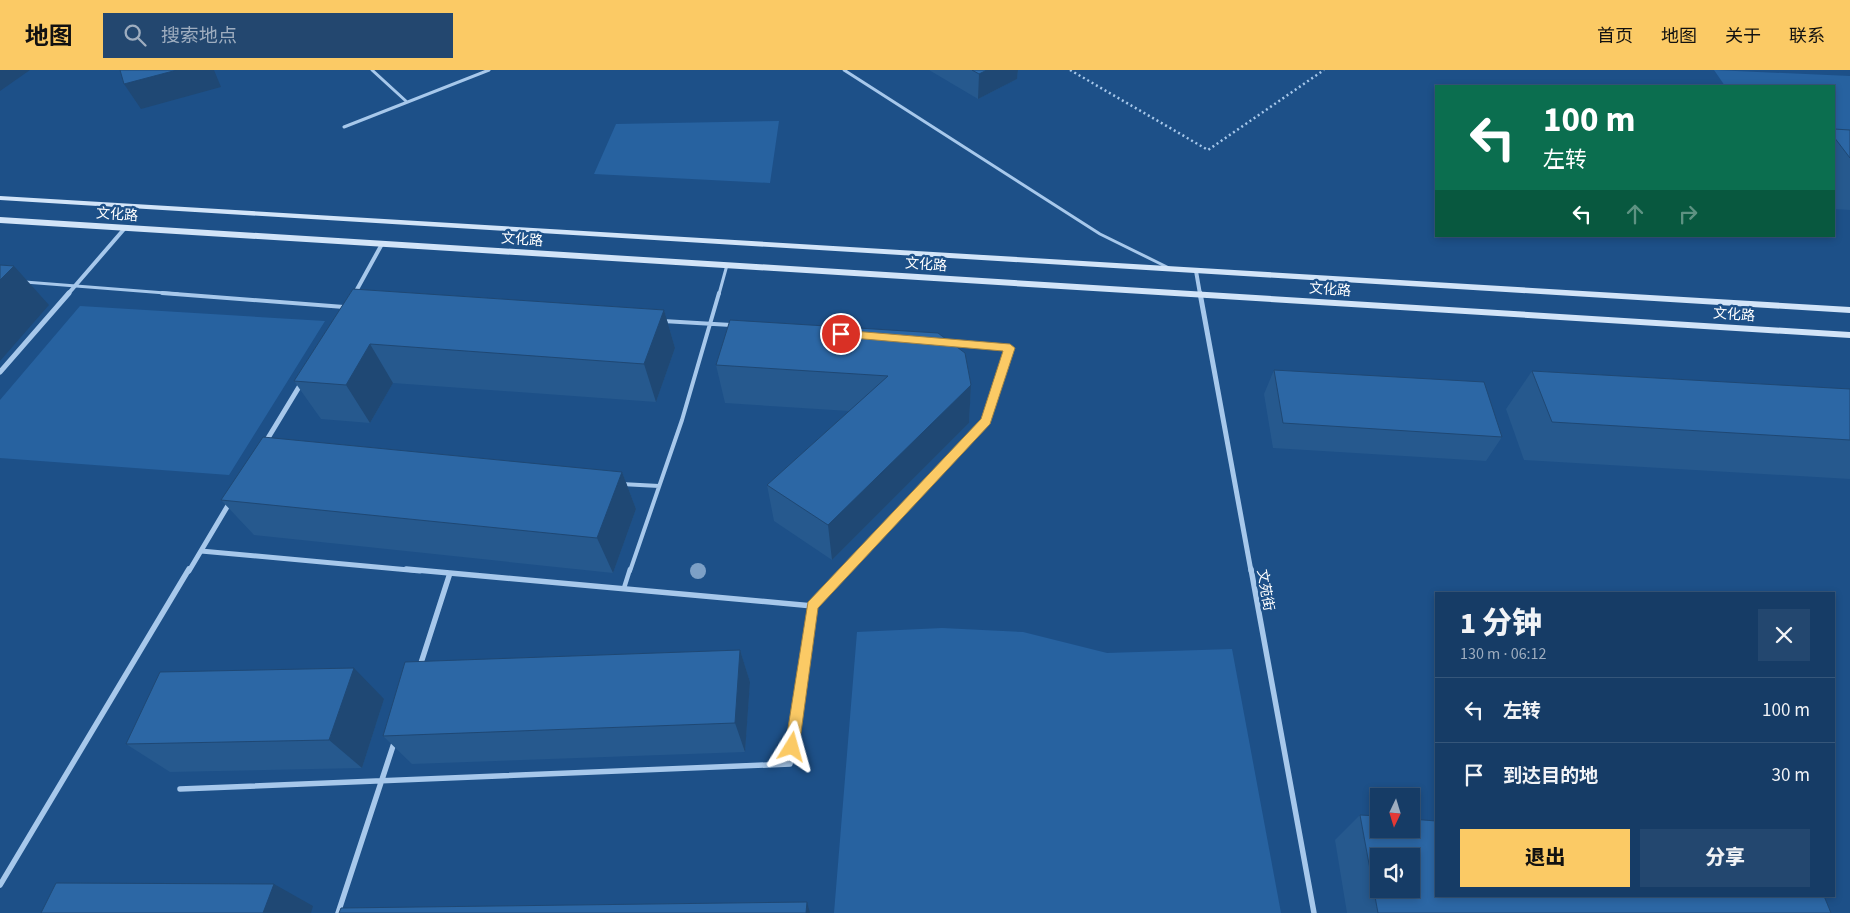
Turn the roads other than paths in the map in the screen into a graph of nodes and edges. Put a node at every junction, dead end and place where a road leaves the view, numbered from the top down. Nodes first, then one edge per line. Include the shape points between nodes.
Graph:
1 (372, 70) edge
2 (489, 70) edge
3 (844, 70) edge
4 (407, 102) junction
5 (344, 127) dead end
6 (0, 198) edge
7 (0, 220) edge
8 (125, 228) junction
9 (382, 244) junction
10 (726, 265) junction
11 (1171, 269) junction
12 (1196, 271) junction
13 (19, 281) dead end
14 (75, 286) junction
15 (1200, 294) junction
16 (346, 307) junction
17 (1850, 310) edge
18 (342, 316) edge
19 (660, 321) edge
20 (710, 323) junction
21 (738, 325) edge
22 (1850, 335) edge
23 (942, 342) edge
24 (0, 372) edge
25 (308, 372) edge
26 (260, 451) edge
27 (620, 484) edge
28 (659, 486) junction
29 (236, 492) edge
30 (201, 551) junction
31 (450, 573) junction
32 (624, 588) junction
33 (813, 606) junction
34 (416, 677) edge
35 (398, 733) edge
36 (382, 780) junction
37 (180, 788) dead end
38 (0, 885) edge
39 (338, 913) edge
40 (1314, 913) edge

1 - 4 lane
2 - 4 lane
3 - 11 lane via 1100,234
4 - 5 lane
6 - 11 main road, 文化路
7 - 8 main road, 文化路
8 - 9 main road, 文化路
8 - 14 street
9 - 10 main road, 文化路
9 - 16 street
10 - 15 main road, 文化路
10 - 20 lane
11 - 12 main road, 文化路
12 - 15 street, 文苑街
12 - 17 main road, 文化路
13 - 14 lane
14 - 16 lane
14 - 24 street
15 - 22 main road, 文化路
15 - 40 street, 文苑街
16 - 18 street
19 - 20 lane
20 - 21 lane
20 - 28 lane
23 - 33 lane via 1010,348 986,421
25 - 26 street
27 - 28 lane
28 - 32 lane
29 - 30 street
30 - 31 street
30 - 38 street
31 - 32 street
31 - 34 street
32 - 33 street
33 - 36 street via 790,764
35 - 36 street
36 - 37 street
36 - 39 street

